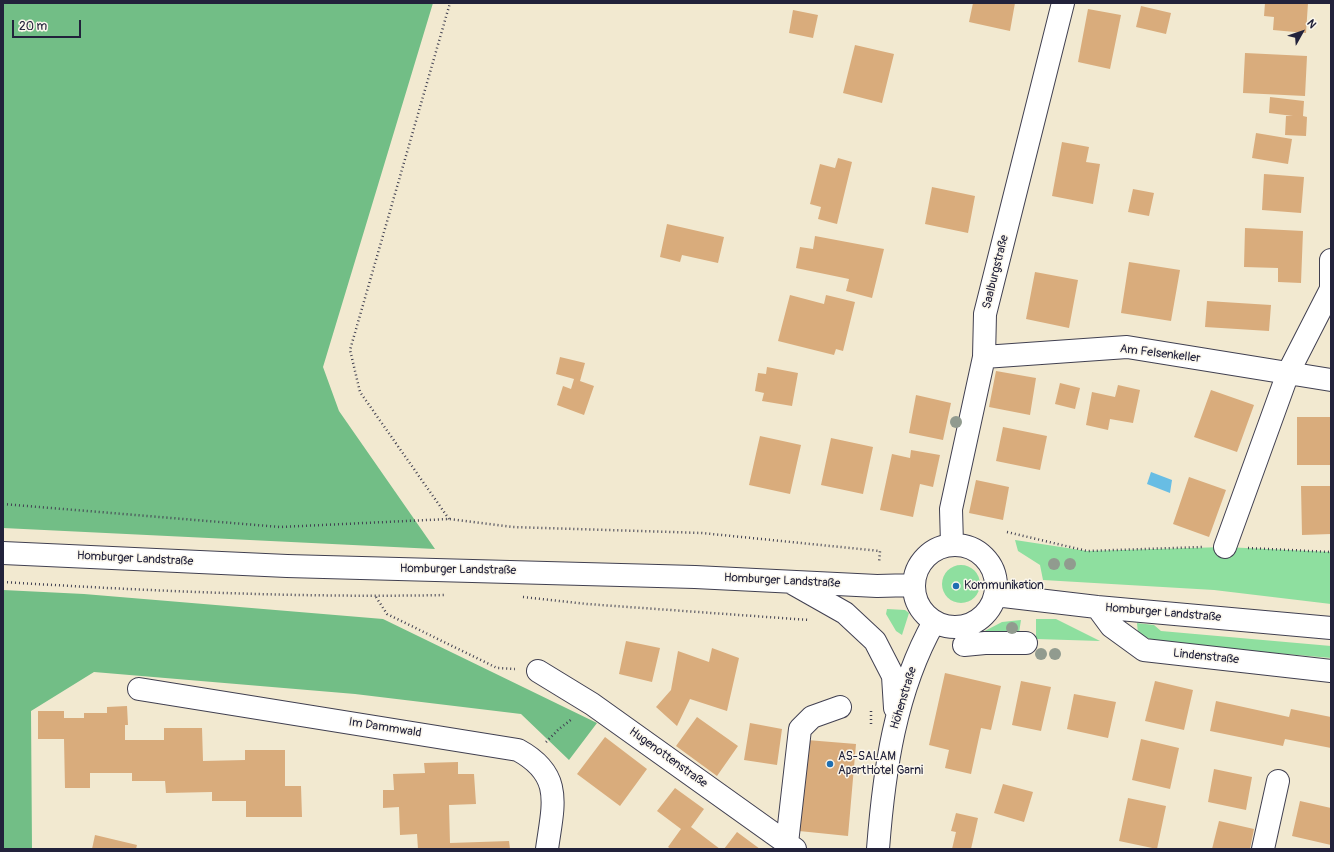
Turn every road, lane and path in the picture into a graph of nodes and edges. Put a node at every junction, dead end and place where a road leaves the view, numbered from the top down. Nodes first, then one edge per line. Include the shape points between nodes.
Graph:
1 (450, 3) edge
2 (1063, 3) edge
3 (1331, 260) edge
4 (984, 357) junction
5 (1288, 373) junction
6 (1331, 380) edge
7 (3, 504) edge
8 (449, 519) junction
9 (1007, 532) dead end
10 (952, 544) junction
11 (1225, 547) junction
12 (880, 550) dead end
13 (1331, 552) edge
14 (3, 553) edge
15 (789, 581) junction
16 (3, 582) edge
17 (914, 585) junction
18 (448, 595) dead end
19 (994, 595) junction
20 (518, 596) dead end
21 (376, 597) junction
22 (1097, 607) junction
23 (812, 620) dead end
24 (934, 622) junction
25 (1331, 628) edge
26 (1026, 643) dead end
27 (964, 645) dead end
28 (538, 671) joint
29 (1331, 671) edge
30 (139, 688) dead end
31 (840, 707) dead end
32 (576, 716) dead end
33 (896, 719) junction
34 (543, 746) dead end
35 (1278, 780) dead end
36 (791, 846) edge
37 (547, 849) edge
38 (878, 849) edge
39 (1263, 849) edge

1 - 8 path via 350,350 360,392
2 - 4 street, Saalburgstraße via 985,314
3 - 5 street via 1330,289
4 - 5 street, Am Felsenkeller via 1127,347
4 - 10 street, Saalburgstraße via 951,509
5 - 6 street, Am Felsenkeller
5 - 11 street
7 - 8 path via 280,527
8 - 12 path via 513,527 702,533
9 - 11 path via 1087,551
10 - 17 street via 930,552 922,560 916,571
10 - 19 street via 975,550 984,557 995,578
11 - 13 path
14 - 15 street, Homburger Landstraße via 287,566
15 - 17 street, Homburger Landstraße via 877,586
15 - 33 street via 845,613 875,641 893,676
16 - 21 path via 157,591
17 - 24 street via 918,605
18 - 21 path
19 - 22 street, Homburger Landstraße
19 - 24 street via 987,611 968,625 945,626
20 - 23 path via 587,604
21 - 28 path via 387,614 497,668
22 - 25 street, Homburger Landstraße
22 - 29 street, Lindenstraße via 1111,626 1144,650
24 - 33 street, Höhenstraße via 917,655
26 - 27 street
28 - 36 street, Hugenottenstraße via 592,704
30 - 37 street, Im Dammwald via 518,750 534,758 546,772 554,798
31 - 36 street via 812,718 800,729
32 - 34 path
33 - 38 street, Höhenstraße via 881,808
35 - 39 street

